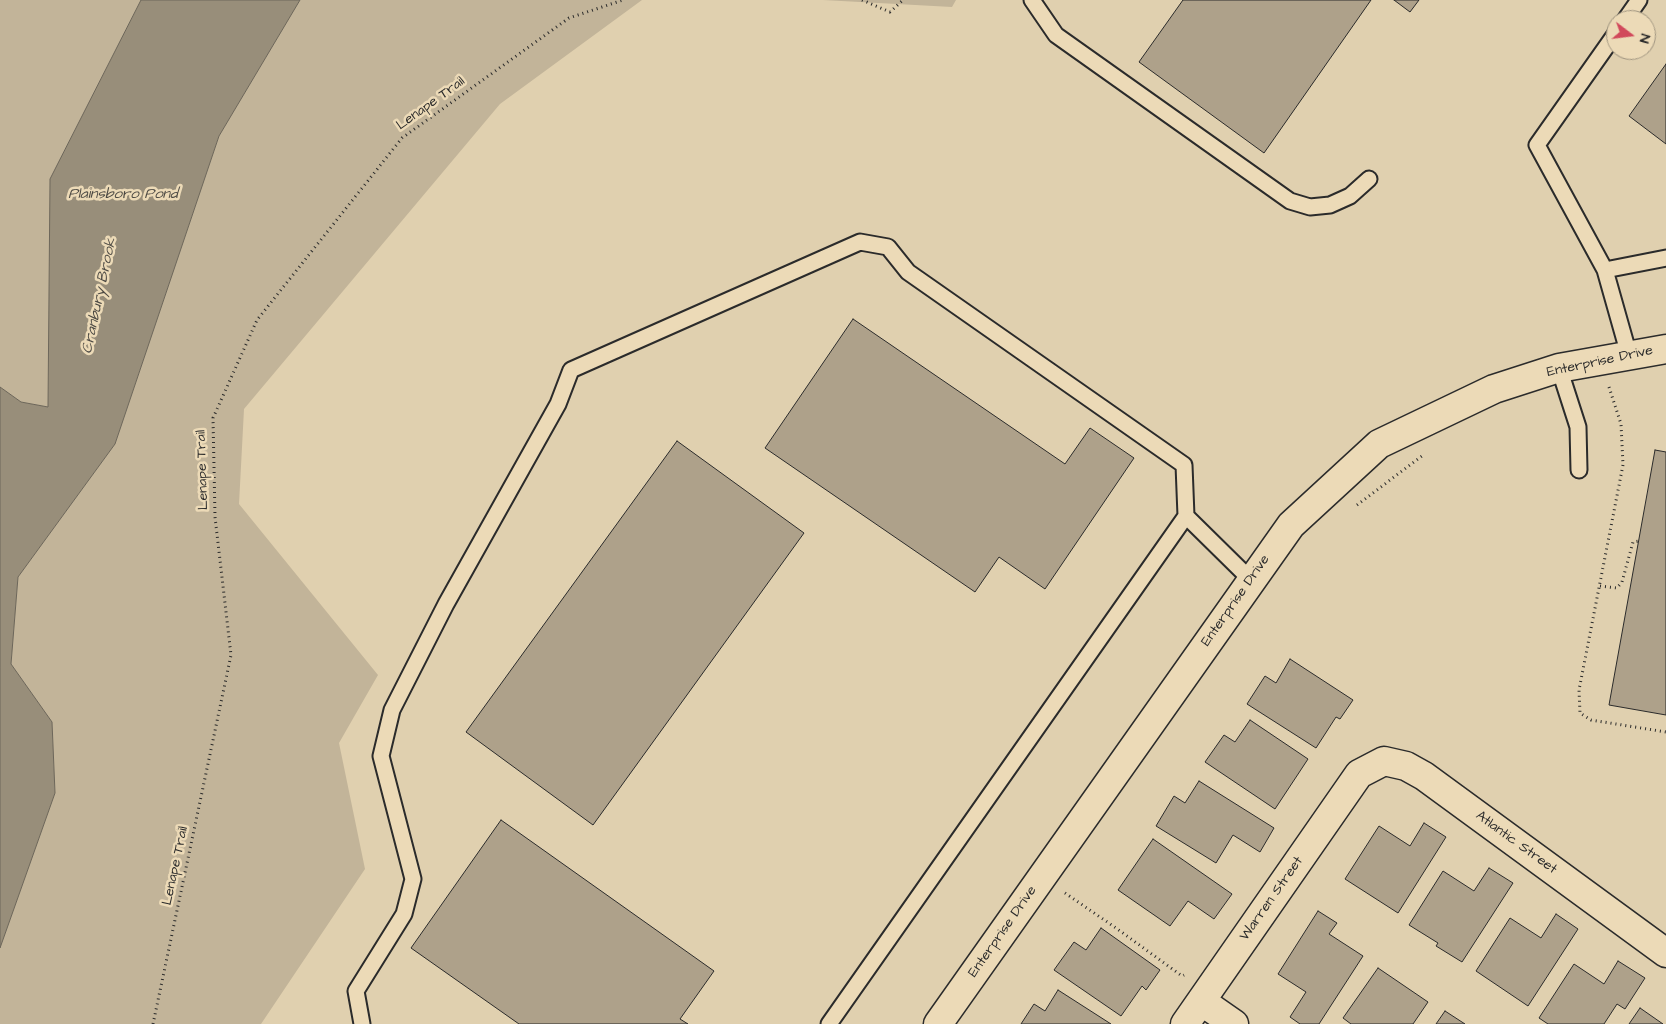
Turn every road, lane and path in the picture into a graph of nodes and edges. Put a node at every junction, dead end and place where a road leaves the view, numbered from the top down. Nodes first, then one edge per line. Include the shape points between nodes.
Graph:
1 (623, 0) edge
2 (862, 0) edge
3 (903, 0) edge
4 (1032, 0) edge
5 (1606, 47) edge
6 (1369, 179) dead end
7 (1666, 258) edge
8 (1605, 270) junction
9 (1666, 349) edge
10 (1629, 355) junction
11 (1559, 368) junction
12 (1568, 397) junction
13 (1422, 456) dead end
14 (1579, 470) dead end
15 (1351, 510) dead end
16 (1186, 516) junction
17 (1639, 541) dead end
18 (1251, 580) junction
19 (1600, 586) junction
20 (1666, 732) edge
21 (1358, 774) joint
22 (1058, 898) dead end
23 (1666, 953) edge
24 (1207, 992) junction
25 (153, 1024) edge
26 (362, 1024) edge
27 (829, 1024) edge
28 (938, 1024) edge
29 (1184, 1024) edge
30 (1234, 1024) edge

1 - 25 path, Lenape Trail via 569,18 402,138 257,320 213,418 215,517 232,655
2 - 3 path via 890,12
4 - 6 lane via 1056,35 1290,201 1310,207 1330,205 1350,196
5 - 8 lane via 1537,145
7 - 8 lane
8 - 10 lane
9 - 10 street, Enterprise Drive
10 - 11 street, Enterprise Drive
11 - 12 lane
11 - 18 street, Enterprise Drive via 1494,389 1379,444 1291,525
12 - 14 lane via 1578,427
12 - 19 path via 1609,387 1621,424 1623,465
13 - 15 path
16 - 18 lane
16 - 26 lane via 1184,465 908,272 888,247 860,242 571,370 558,404 446,604 392,710 381,756 413,879 404,914 356,991
16 - 27 lane
17 - 19 path via 1633,542 1622,582 1617,588
18 - 28 street, Enterprise Drive
19 - 20 path via 1579,690 1580,713 1591,720
21 - 23 street, Atlantic Street via 1384,761 1406,766 1424,776
21 - 24 street, Warren Street
22 - 24 path via 1063,891 1182,976 1194,972
24 - 29 street, Warren Street
24 - 30 street

